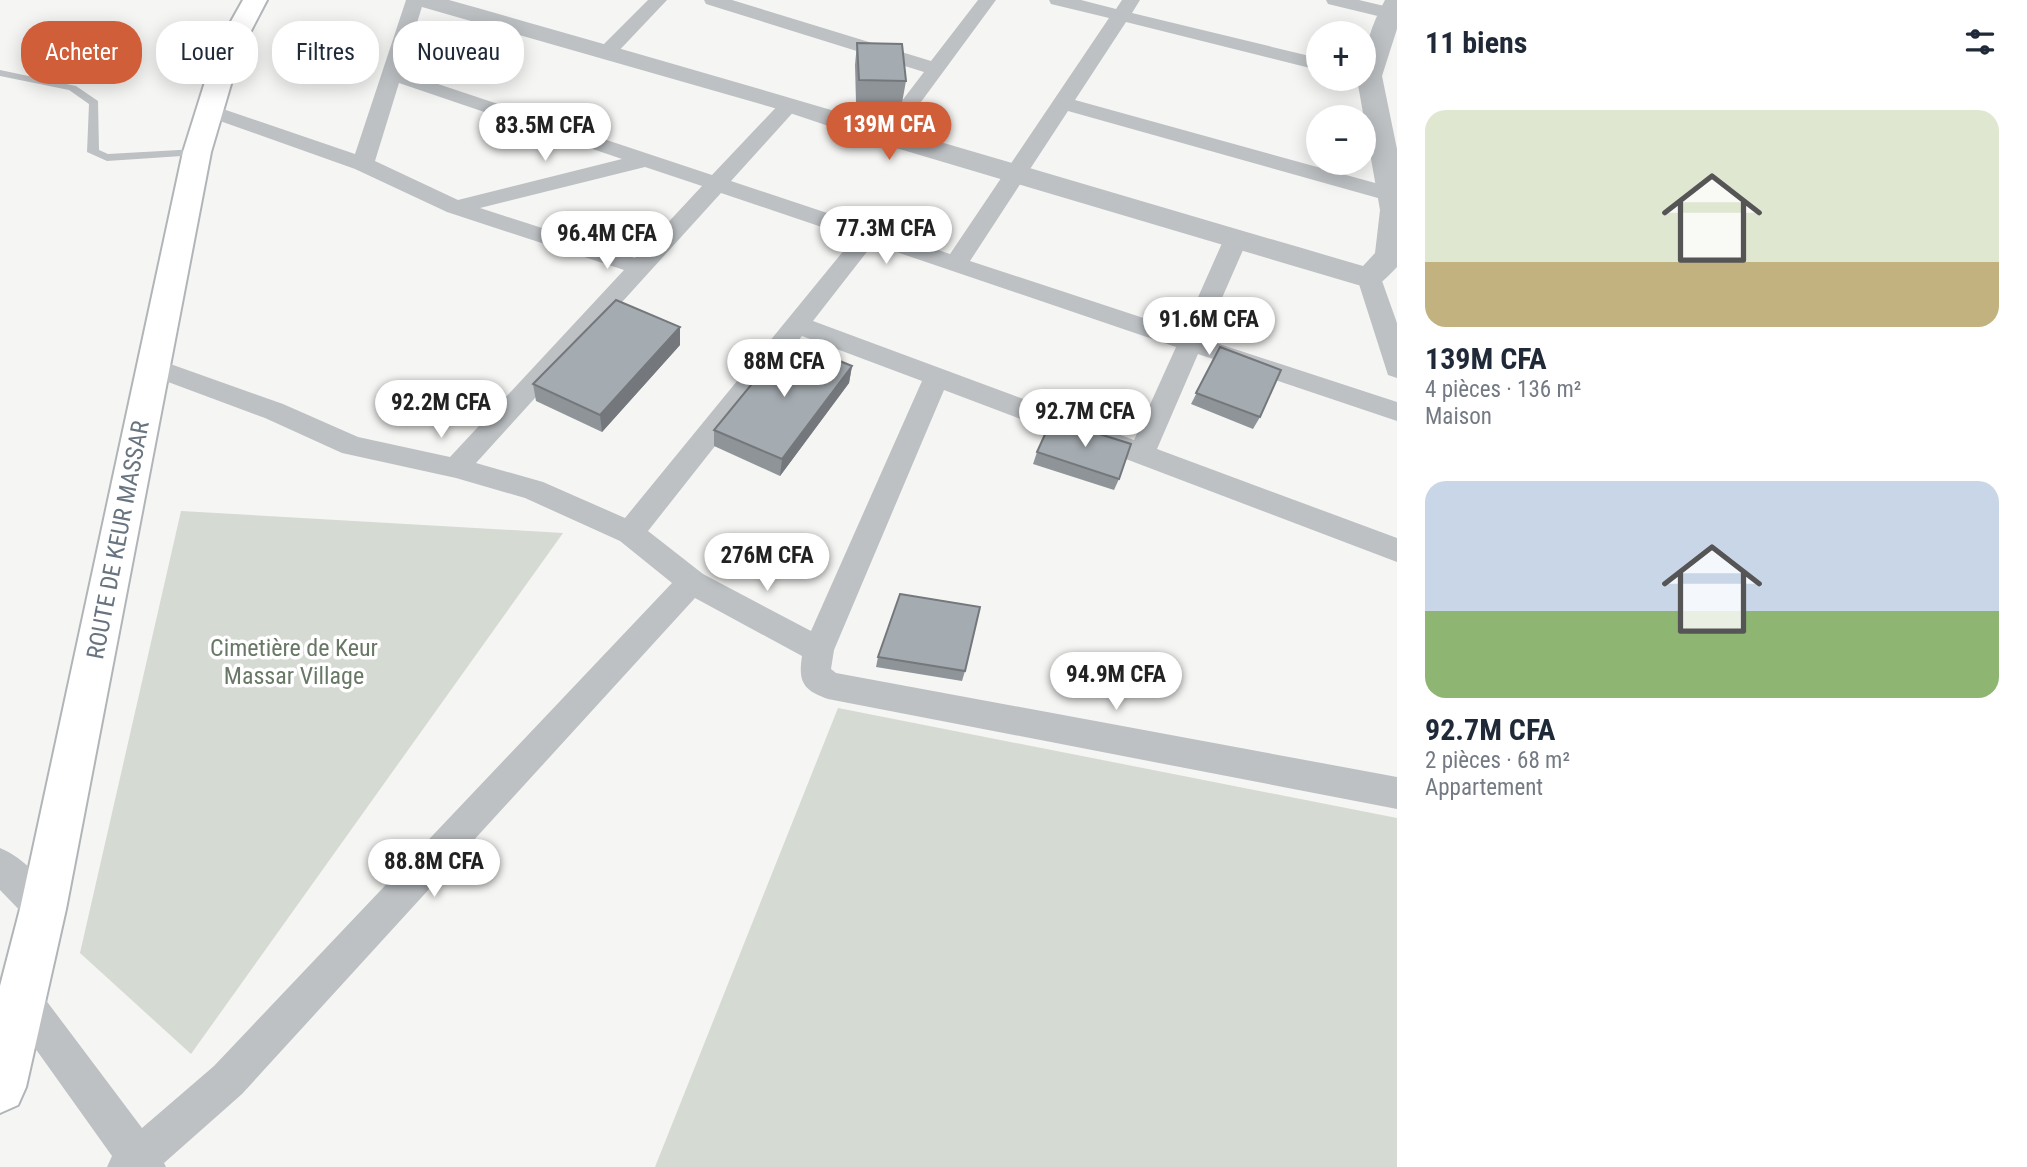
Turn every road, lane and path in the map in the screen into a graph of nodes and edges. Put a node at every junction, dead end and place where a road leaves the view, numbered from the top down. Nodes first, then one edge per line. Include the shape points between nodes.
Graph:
1 (254, 0) edge
2 (415, 0) edge
3 (423, 0) edge
4 (658, 0) edge
5 (713, 0) edge
6 (987, 0) edge
7 (1058, 0) edge
8 (1335, 0) edge
9 (1393, 7) edge
10 (1126, 8) edge
11 (1376, 50) edge
12 (606, 53) junction
13 (1306, 60) edge
14 (936, 69) junction
15 (0, 73) edge
16 (390, 74) junction
17 (1369, 91) edge
18 (1062, 103) junction
19 (790, 104) junction
20 (209, 111) junction
21 (886, 136) junction
22 (197, 152) junction
23 (646, 160) junction
24 (363, 164) junction
25 (1015, 174) junction
26 (718, 183) junction
27 (1393, 195) junction
28 (455, 207) junction
29 (867, 237) junction
30 (1235, 241) junction
31 (1385, 263) edge
32 (955, 265) junction
33 (641, 268) junction
34 (798, 325) junction
35 (1190, 343) junction
36 (1394, 345) edge
37 (153, 367) junction
38 (1397, 369) edge
39 (937, 377) junction
40 (1397, 412) edge
41 (1141, 454) junction
42 (456, 468) junction
43 (629, 533) junction
44 (1397, 550) edge
45 (692, 582) junction
46 (818, 650) junction
47 (1397, 793) edge
48 (0, 865) edge
49 (43, 909) junction
50 (23, 1000) junction
51 (0, 1087) edge
52 (137, 1163) edge

1 - 20 main road, ROUTE DE KEUR MASSAR via 228,50
2 - 16 street
3 - 12 street
4 - 12 street
5 - 14 street via 782,13
6 - 14 street
7 - 10 street
8 - 9 street
9 - 11 street
10 - 13 street
10 - 18 street
12 - 19 street
14 - 21 street
15 - 22 lane via 72,88 94,103 93,152 107,158
16 - 23 street
16 - 24 street
17 - 27 street
18 - 25 street
18 - 27 street
19 - 21 street
19 - 26 street
20 - 22 main road, ROUTE DE KEUR MASSAR
20 - 24 street
21 - 25 street
22 - 37 main road, ROUTE DE KEUR MASSAR
23 - 26 street
23 - 28 street
24 - 28 street
25 - 30 street
25 - 32 street
26 - 29 street
26 - 33 street
27 - 31 street via 1395,210
28 - 33 street
29 - 32 street
29 - 34 street
30 - 31 street
30 - 35 street
31 - 36 street
32 - 35 street
33 - 42 street
34 - 39 street
34 - 43 street
35 - 40 street
35 - 41 street
36 - 38 street
37 - 42 street via 274,411 352,446
37 - 49 main road, ROUTE DE KEUR MASSAR
39 - 41 street
39 - 46 street
41 - 44 street
42 - 43 street via 533,490
43 - 45 street
45 - 46 street
45 - 52 street via 228,1080
46 - 47 street via 815,675 828,685
48 - 49 street
49 - 50 main road, ROUTE DE KEUR MASSAR
50 - 51 main road, ROUTE DE KEUR MASSAR
50 - 52 street

